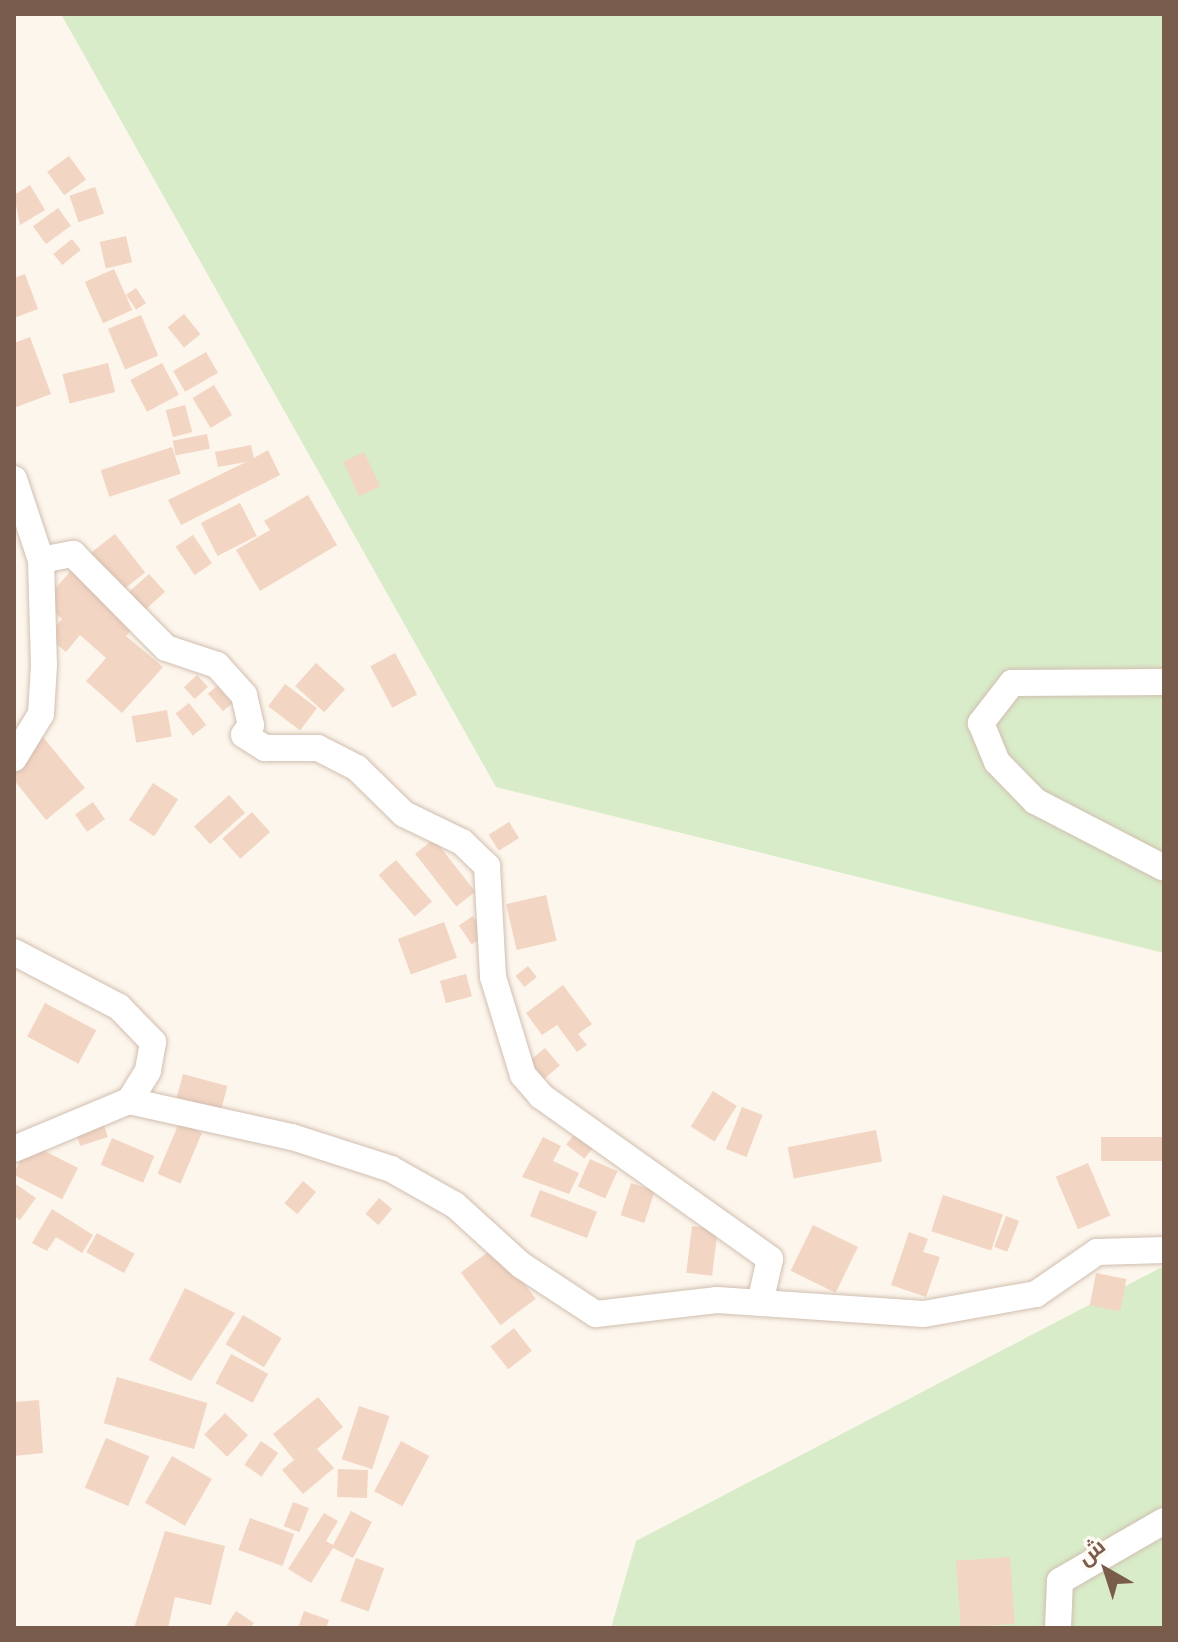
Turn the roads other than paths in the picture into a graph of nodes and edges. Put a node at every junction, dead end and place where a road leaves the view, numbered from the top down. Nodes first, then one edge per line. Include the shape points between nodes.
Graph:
1 (14, 479) edge
2 (41, 560) junction
3 (1164, 682) edge
4 (14, 758) edge
5 (1164, 868) edge
6 (14, 952) edge
7 (129, 1101) junction
8 (14, 1149) edge
9 (1164, 1250) edge
10 (760, 1303) junction
11 (1164, 1521) edge
12 (1058, 1628) edge

1 - 2 street
2 - 4 street via 41,714
2 - 10 street via 73,554 166,648 217,665 244,695 251,725 244,735 265,748 318,748 357,768 404,814 462,842 487,866 493,977 523,1075 541,1096 770,1259
3 - 5 street via 1012,683 981,723 997,762 1035,801
6 - 7 street via 119,1007 153,1042 148,1071
7 - 8 street
7 - 10 street via 292,1137 391,1169 455,1205 521,1265 596,1314
9 - 10 street via 1097,1252 1036,1294 924,1314
11 - 12 street via 1060,1581

